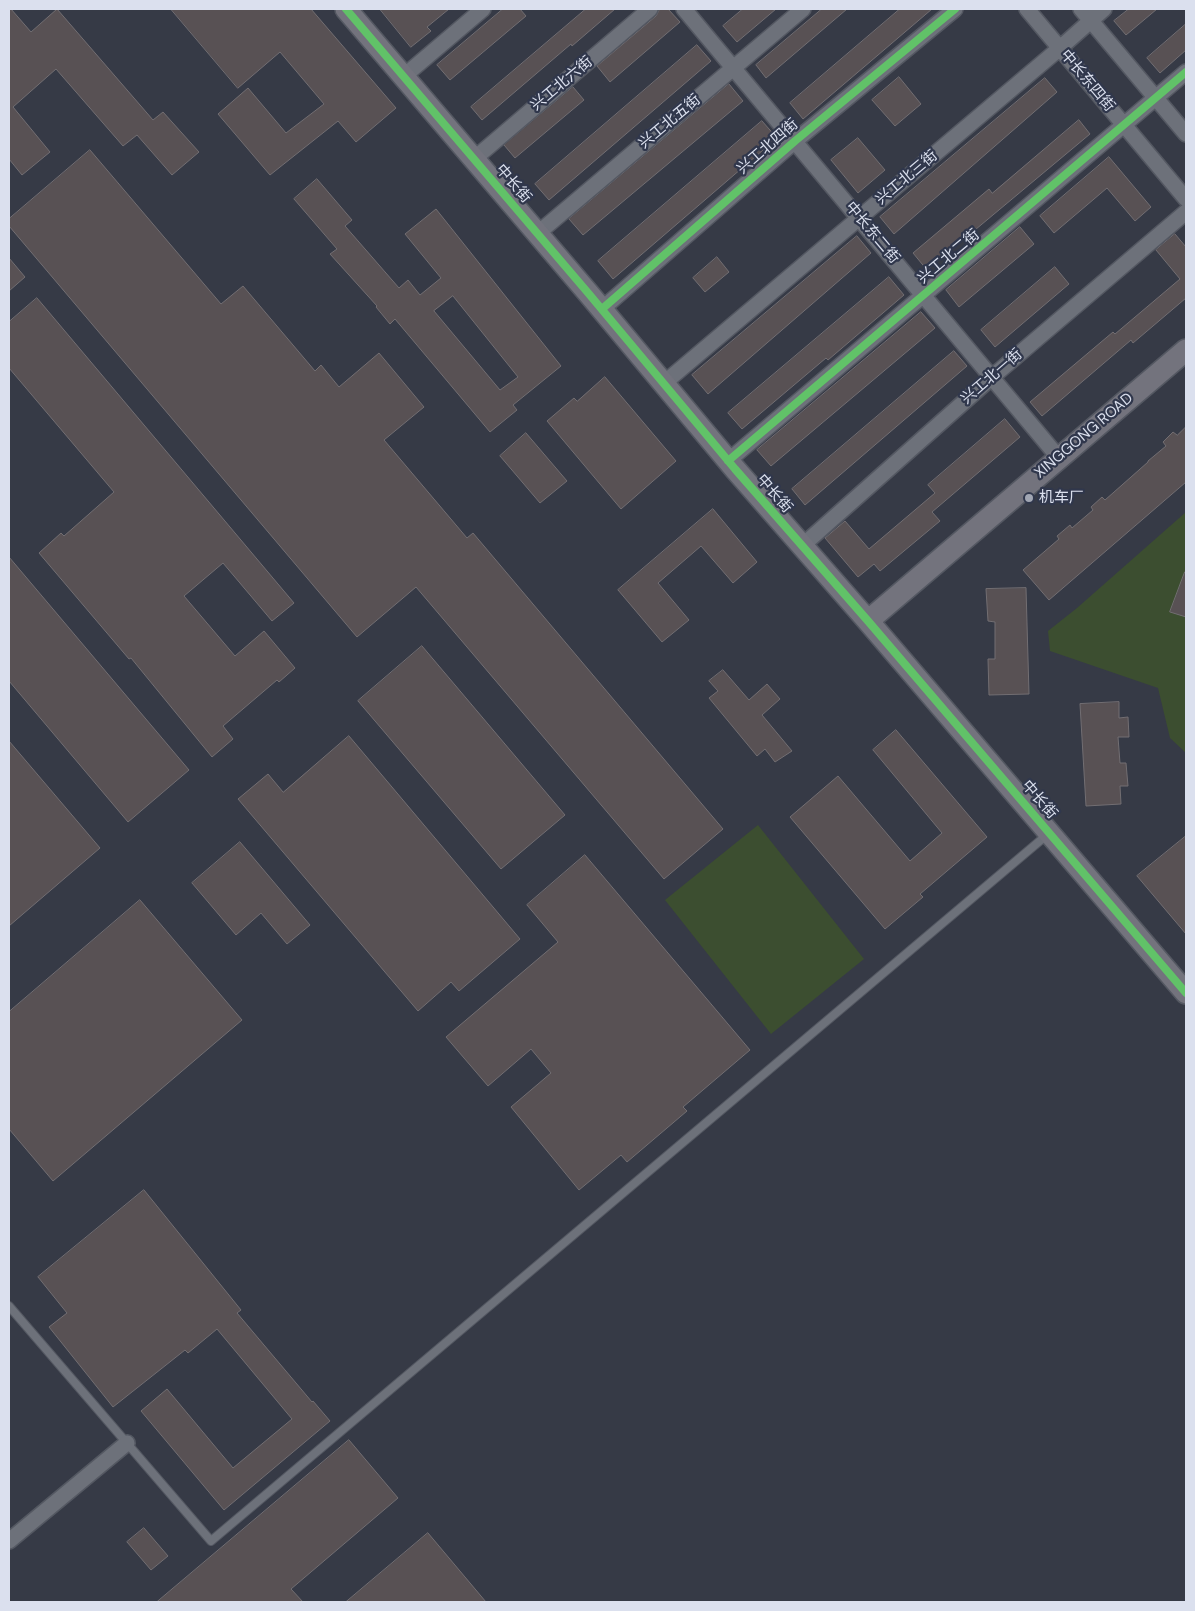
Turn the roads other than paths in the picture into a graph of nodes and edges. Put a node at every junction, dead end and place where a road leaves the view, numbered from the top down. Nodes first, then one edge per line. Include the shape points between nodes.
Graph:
1 (346, 9) edge
2 (483, 9) edge
3 (650, 9) edge
4 (684, 9) edge
5 (803, 9) edge
6 (955, 9) edge
7 (1027, 9) edge
8 (1104, 9) edge
9 (1086, 14) edge
10 (1060, 48) junction
11 (734, 68) junction
12 (1186, 72) edge
13 (403, 77) junction
14 (1156, 98) junction
15 (1124, 125) junction
16 (1186, 134) edge
17 (795, 141) junction
18 (474, 159) junction
19 (1186, 199) edge
20 (1186, 212) edge
21 (859, 218) junction
22 (537, 234) junction
23 (924, 296) junction
24 (602, 309) junction
25 (1186, 350) edge
26 (992, 377) junction
27 (663, 384) junction
28 (1059, 458) junction
29 (728, 461) junction
30 (802, 546) junction
31 (868, 621) junction
32 (1049, 832) junction
33 (1184, 986) edge
34 (9, 1306) edge
35 (127, 1443) junction
36 (9, 1541) edge

1 - 13 street, 中长街
2 - 13 street
3 - 18 street, 兴工北六街
4 - 11 street, 中长东二街
5 - 11 street, 兴工北五街
6 - 17 street, 兴工北四街
7 - 10 street, 中长东四街
8 - 9 street, 兴工北三街
9 - 10 street, 兴工北三街
9 - 14 street
10 - 15 street, 中长东四街
10 - 21 street, 兴工北三街
11 - 17 street, 中长东二街
11 - 22 street, 兴工北五街
12 - 14 street, 兴工北二街
13 - 18 street, 中长街
14 - 15 street, 兴工北二街
14 - 16 street
15 - 19 street, 中长东四街
15 - 23 street, 兴工北二街
17 - 21 street, 中长东二街
17 - 24 street, 兴工北四街
18 - 22 street, 中长街
20 - 26 street, 兴工北一街
21 - 23 street, 中长东二街
21 - 27 street, 兴工北三街
22 - 24 street, 中长街
23 - 26 street, 中长东二街
23 - 29 street, 兴工北二街
24 - 27 street, 中长街
25 - 28 street, XINGGONG ROAD
26 - 28 street, 中长东二街
26 - 30 street, 兴工北一街
27 - 29 street, 中长街
28 - 31 street, XINGGONG ROAD
29 - 30 street, 中长街
30 - 31 street, 中长街
31 - 32 street, 中长街
32 - 33 street, 中长街
32 - 35 lane via 211,1541
34 - 35 lane
35 - 36 street

